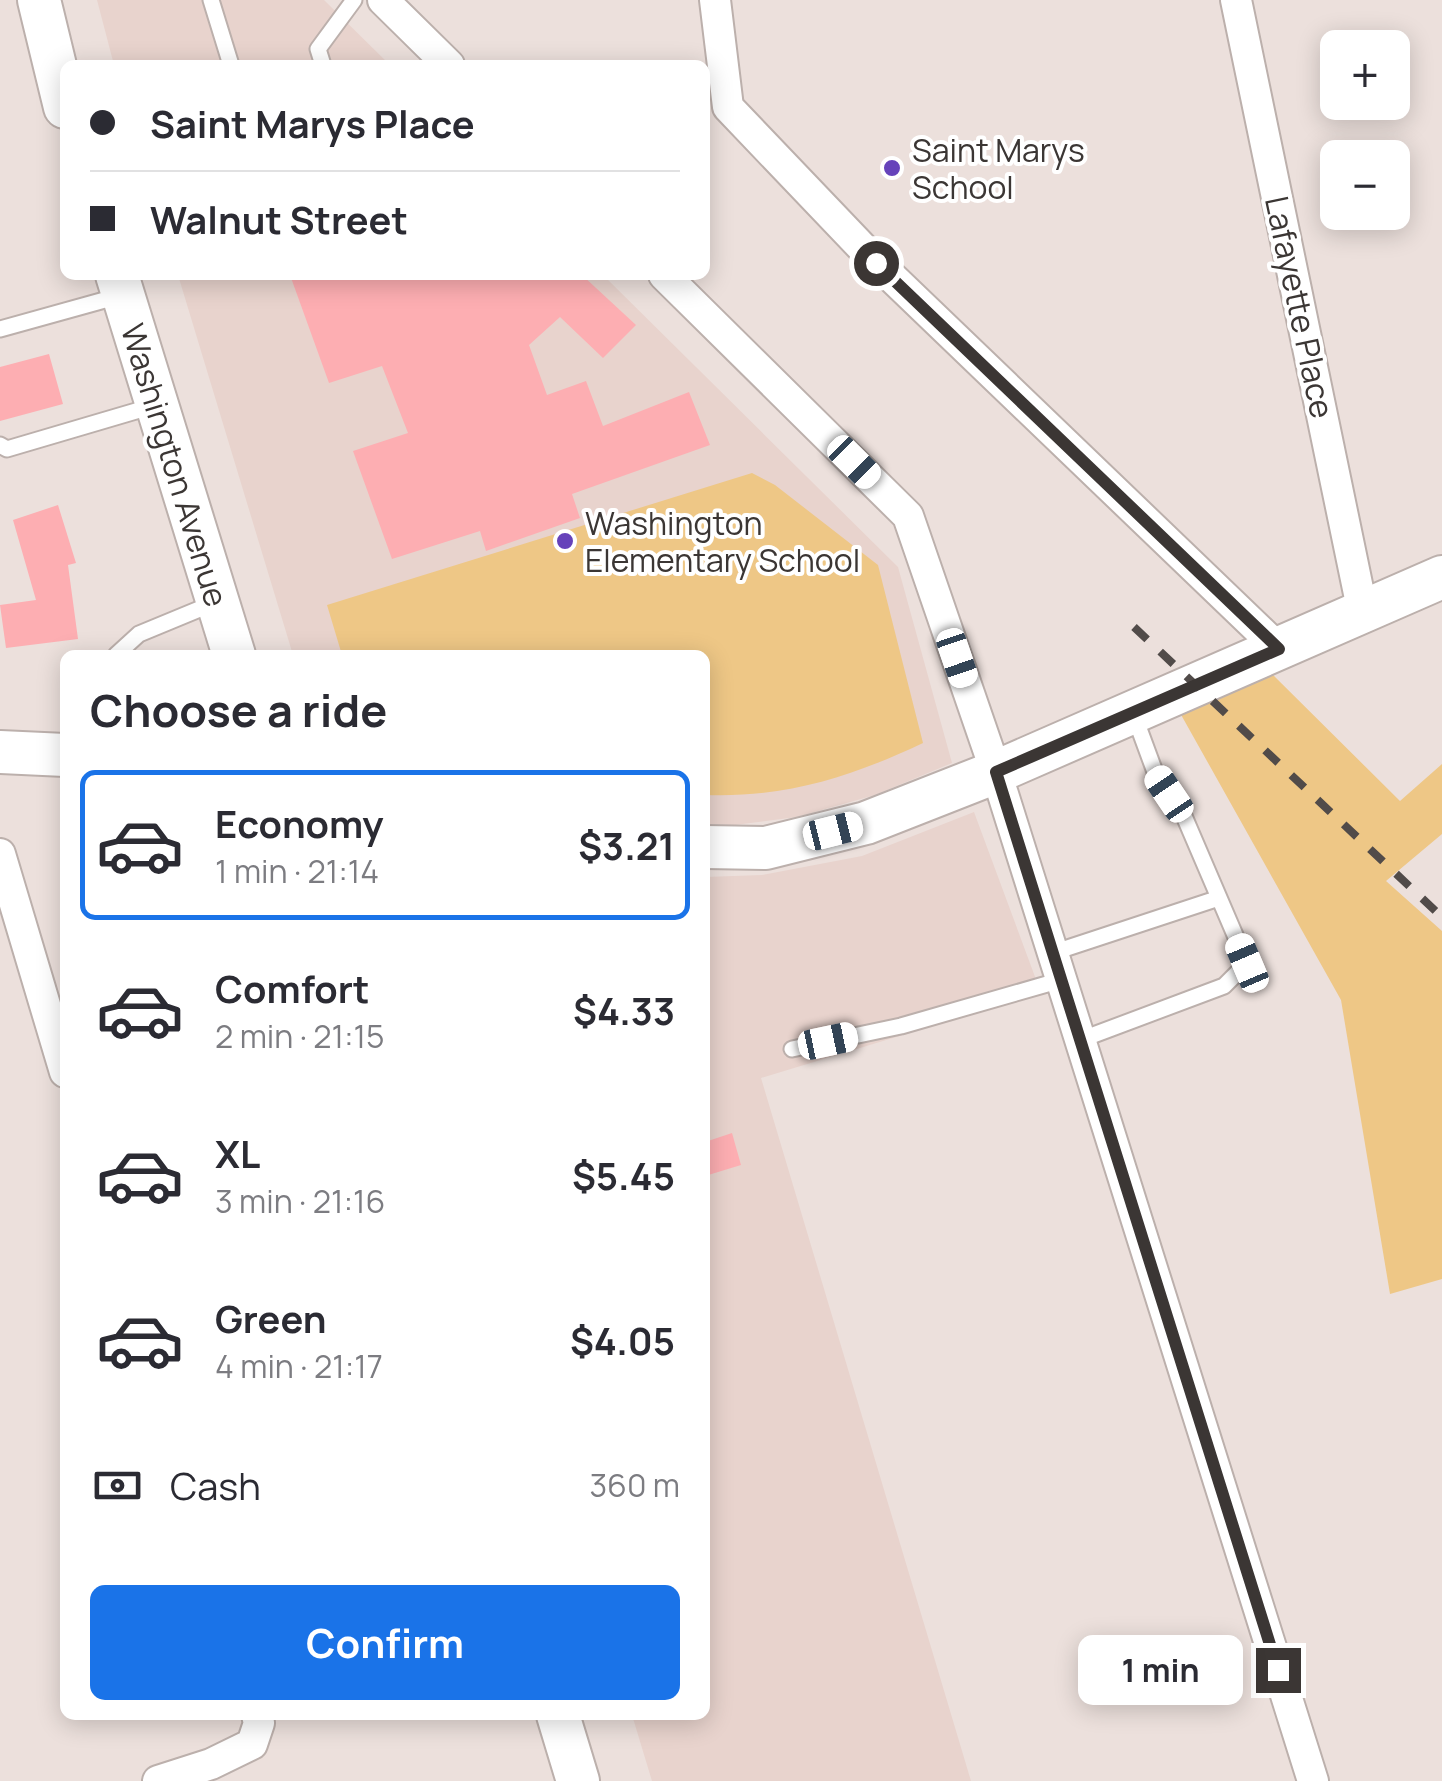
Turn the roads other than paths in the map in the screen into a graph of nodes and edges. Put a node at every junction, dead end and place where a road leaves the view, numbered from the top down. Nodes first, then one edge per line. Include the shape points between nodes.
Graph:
1 (39, 0) edge
2 (211, 0) edge
3 (354, 0) edge
4 (383, 0) edge
5 (715, 0) edge
6 (1236, 0) edge
7 (229, 60) edge
8 (321, 60) edge
9 (445, 60) edge
10 (60, 86) edge
11 (669, 280) edge
12 (120, 285) edge
13 (0, 330) edge
14 (157, 404) junction
15 (0, 445) edge
16 (1442, 577) edge
17 (218, 602) junction
18 (1363, 613) junction
19 (1279, 649) junction
20 (121, 650) edge
21 (232, 650) edge
22 (1133, 712) junction
23 (0, 752) edge
24 (60, 754) edge
25 (996, 772) junction
26 (710, 848) edge
27 (0, 854) edge
28 (1220, 898) junction
29 (1057, 967) junction
30 (1080, 1040) junction
31 (792, 1049) dead end
32 (60, 1055) edge
33 (560, 1720) edge
34 (255, 1730) edge
35 (158, 1781) edge
36 (578, 1781) edge
37 (1313, 1781) edge

1 - 10 street
2 - 7 lane
3 - 8 lane via 318,49
4 - 9 street
5 - 19 street via 728,107 876,263
6 - 18 street, Lafayette Place
11 - 25 street via 908,516
12 - 13 lane
12 - 14 street, Washington Avenue
14 - 15 lane via 8,450
14 - 17 street, Washington Avenue
16 - 18 street
17 - 20 lane via 139,634
17 - 21 street, Washington Avenue
18 - 19 street
19 - 22 street
22 - 25 street
22 - 28 lane via 1154,772 1184,816
23 - 24 street
25 - 26 street via 866,823 766,848
25 - 29 street
27 - 32 street
28 - 29 lane
28 - 30 lane via 1247,963 1234,979
29 - 30 street
29 - 31 lane via 901,1026
30 - 37 street
33 - 36 street
34 - 35 street via 210,1764

